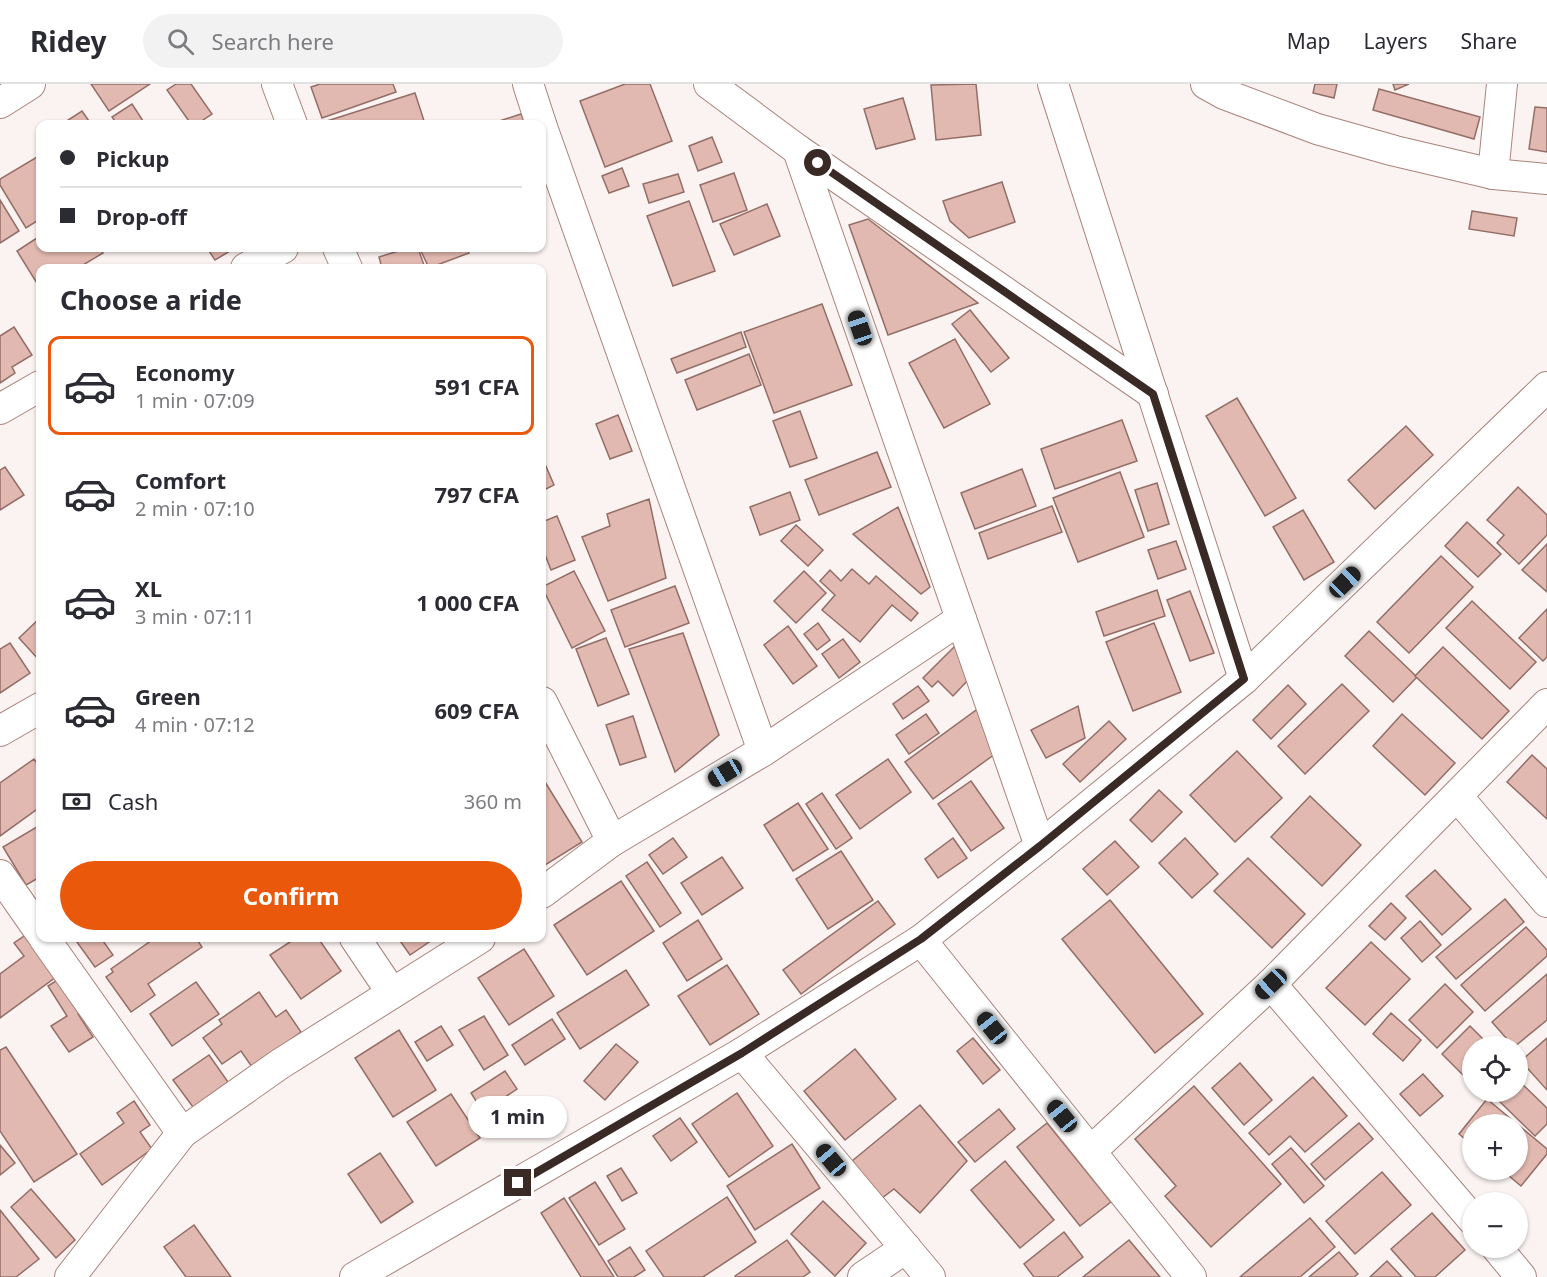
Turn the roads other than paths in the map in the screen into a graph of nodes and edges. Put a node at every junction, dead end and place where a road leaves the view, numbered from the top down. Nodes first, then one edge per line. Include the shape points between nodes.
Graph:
1 (30, 84) edge
2 (277, 84) edge
3 (528, 84) edge
4 (709, 84) edge
5 (1053, 84) edge
6 (1503, 84) edge
7 (1218, 87) edge
8 (0, 103) edge
9 (290, 120) edge
10 (539, 120) edge
11 (546, 140) edge
12 (798, 150) junction
13 (1493, 174) junction
14 (1547, 179) edge
15 (276, 252) edge
16 (253, 264) edge
17 (1547, 387) edge
18 (36, 388) edge
19 (1153, 394) junction
20 (0, 410) edge
21 (961, 619) junction
22 (1244, 679) junction
23 (1547, 704) edge
24 (36, 710) edge
25 (546, 710) edge
26 (0, 731) edge
27 (763, 751) junction
28 (1457, 796) junction
29 (612, 841) junction
30 (1040, 846) junction
31 (0, 875) edge
32 (546, 890) edge
33 (1547, 902) edge
34 (36, 926) edge
35 (921, 939) junction
36 (47, 942) edge
37 (358, 942) edge
38 (474, 942) edge
39 (1271, 984) junction
40 (392, 993) junction
41 (742, 1053) junction
42 (182, 1133) junction
43 (1091, 1152) junction
44 (1462, 1207) edge
45 (906, 1248) junction
46 (1505, 1258) edge
47 (70, 1277) edge
48 (355, 1277) edge
49 (863, 1277) edge
50 (930, 1277) edge
51 (1191, 1277) edge
52 (1521, 1277) edge

1 - 8 street
2 - 9 street
3 - 10 street
4 - 12 street
5 - 19 street
6 - 13 street
7 - 13 street via 1317,129
11 - 27 street
12 - 19 street
12 - 21 street
13 - 14 street
15 - 16 street
17 - 22 street
18 - 20 street
19 - 22 street
21 - 27 street
21 - 30 street
22 - 30 street
23 - 28 street
24 - 26 street
25 - 29 street
27 - 29 street
28 - 33 street
28 - 39 street
29 - 32 street
30 - 35 street
31 - 34 street
35 - 41 street
35 - 43 street
36 - 42 street
37 - 40 street
38 - 40 street
39 - 43 street
39 - 44 street
40 - 42 street via 280,1064
41 - 45 street
41 - 48 street
42 - 47 street
43 - 51 street
45 - 49 street
45 - 50 street
46 - 52 street

